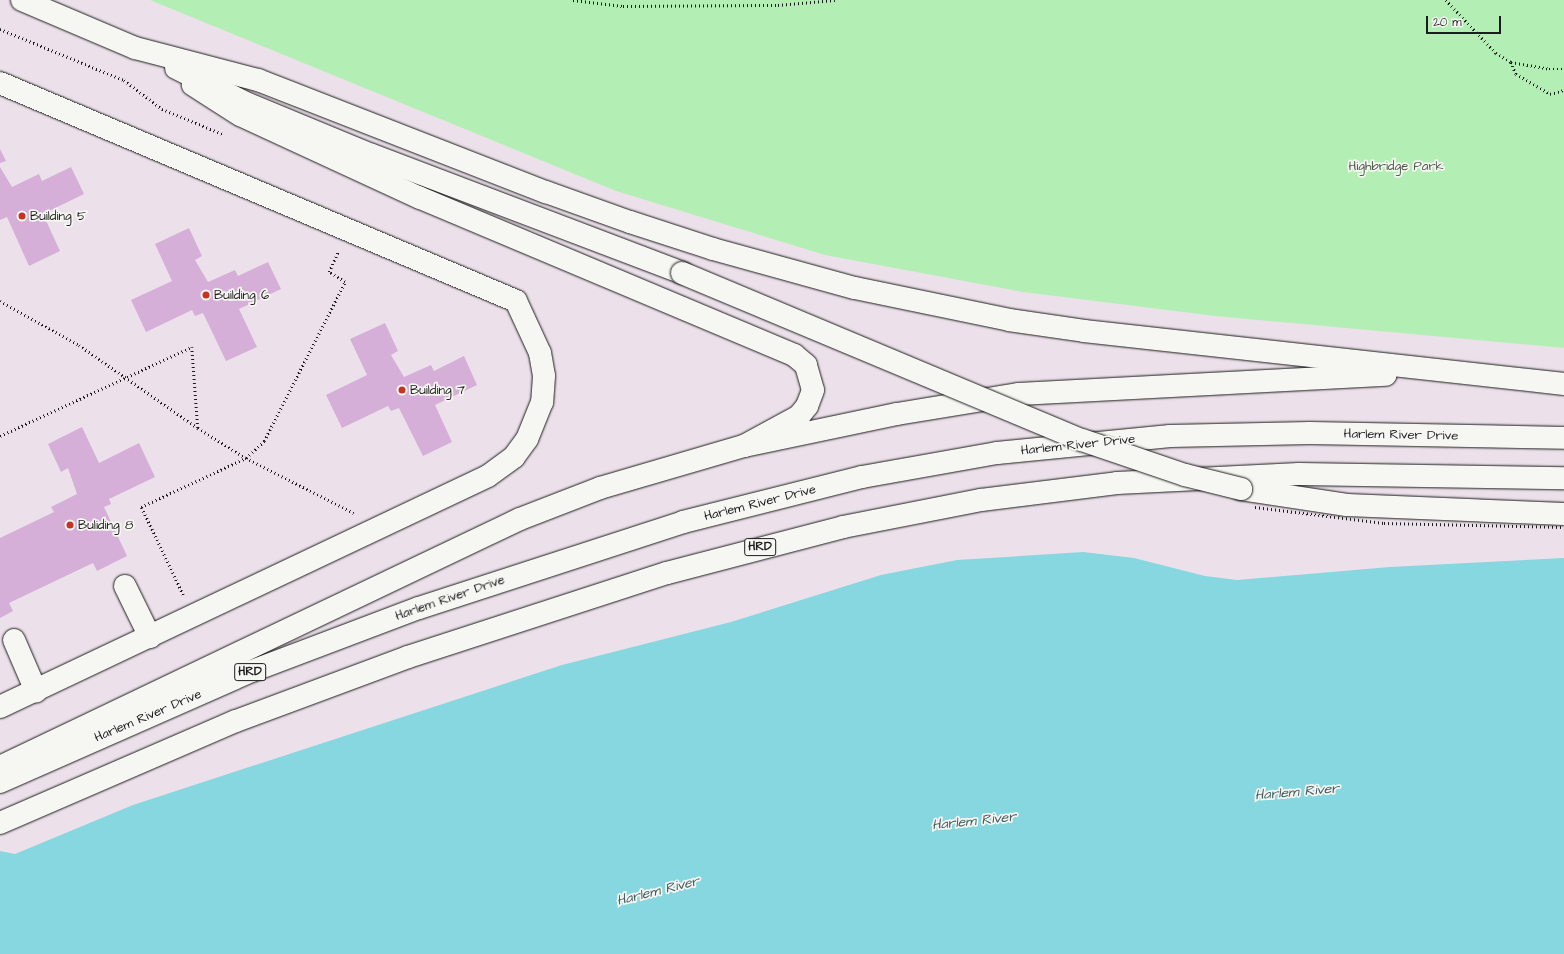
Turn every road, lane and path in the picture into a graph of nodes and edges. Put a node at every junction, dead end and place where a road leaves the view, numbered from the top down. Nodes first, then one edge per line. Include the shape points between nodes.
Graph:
1 (22, 0) edge
2 (573, 0) edge
3 (835, 0) edge
4 (1446, 0) edge
5 (0, 29) edge
6 (135, 48) junction
7 (1511, 62) junction
8 (1564, 69) edge
9 (0, 83) edge
10 (1564, 90) edge
11 (162, 109) dead end
12 (348, 230) junction
13 (0, 301) edge
14 (1459, 372) junction
15 (126, 377) junction
16 (1564, 384) edge
17 (198, 428) junction
18 (0, 436) edge
19 (1564, 438) edge
20 (744, 446) junction
21 (246, 458) junction
22 (1564, 478) edge
23 (1564, 514) edge
24 (383, 527) junction
25 (125, 586) dead end
26 (193, 617) junction
27 (150, 637) junction
28 (14, 640) dead end
29 (36, 691) junction
30 (0, 707) edge
31 (0, 767) edge
32 (0, 782) edge
33 (0, 823) edge

1 - 6 main road
2 - 3 path via 623,6 778,5
4 - 7 path via 1496,53
5 - 11 path via 124,80
6 - 14 main road via 258,80 630,222 713,249 855,288 1009,320 1084,331
6 - 20 main road via 240,115 476,223 800,359 813,380 813,390 807,406 791,422
6 - 23 main road, bridge via 248,104 319,134 682,273 1075,438 1185,475 1241,489 1347,505
7 - 8 path via 1548,69
7 - 10 path via 1516,74 1536,88 1550,94
9 - 12 main road
12 - 21 path via 329,272 345,282 264,441
12 - 24 main road via 516,301 540,353 544,388 538,415 527,439 506,464 471,486
13 - 15 path via 79,345
14 - 16 main road
14 - 20 main road via 1019,394 897,414
15 - 17 path
15 - 17 path via 192,347
15 - 18 path
17 - 21 path
19 - 32 main road, Harlem River Drive / HRD via 1220,434 1133,439 997,453 862,477 616,542 507,578 252,671
20 - 31 main road, Harlem River Drive via 600,488 520,519
21 - 24 path
21 - 26 path via 141,507
22 - 33 main road, HRD via 1299,474 1117,483 982,500 851,526 667,573 408,657 236,721
24 - 26 main road
25 - 27 main road
26 - 27 main road
27 - 29 main road
28 - 29 main road
29 - 30 main road

